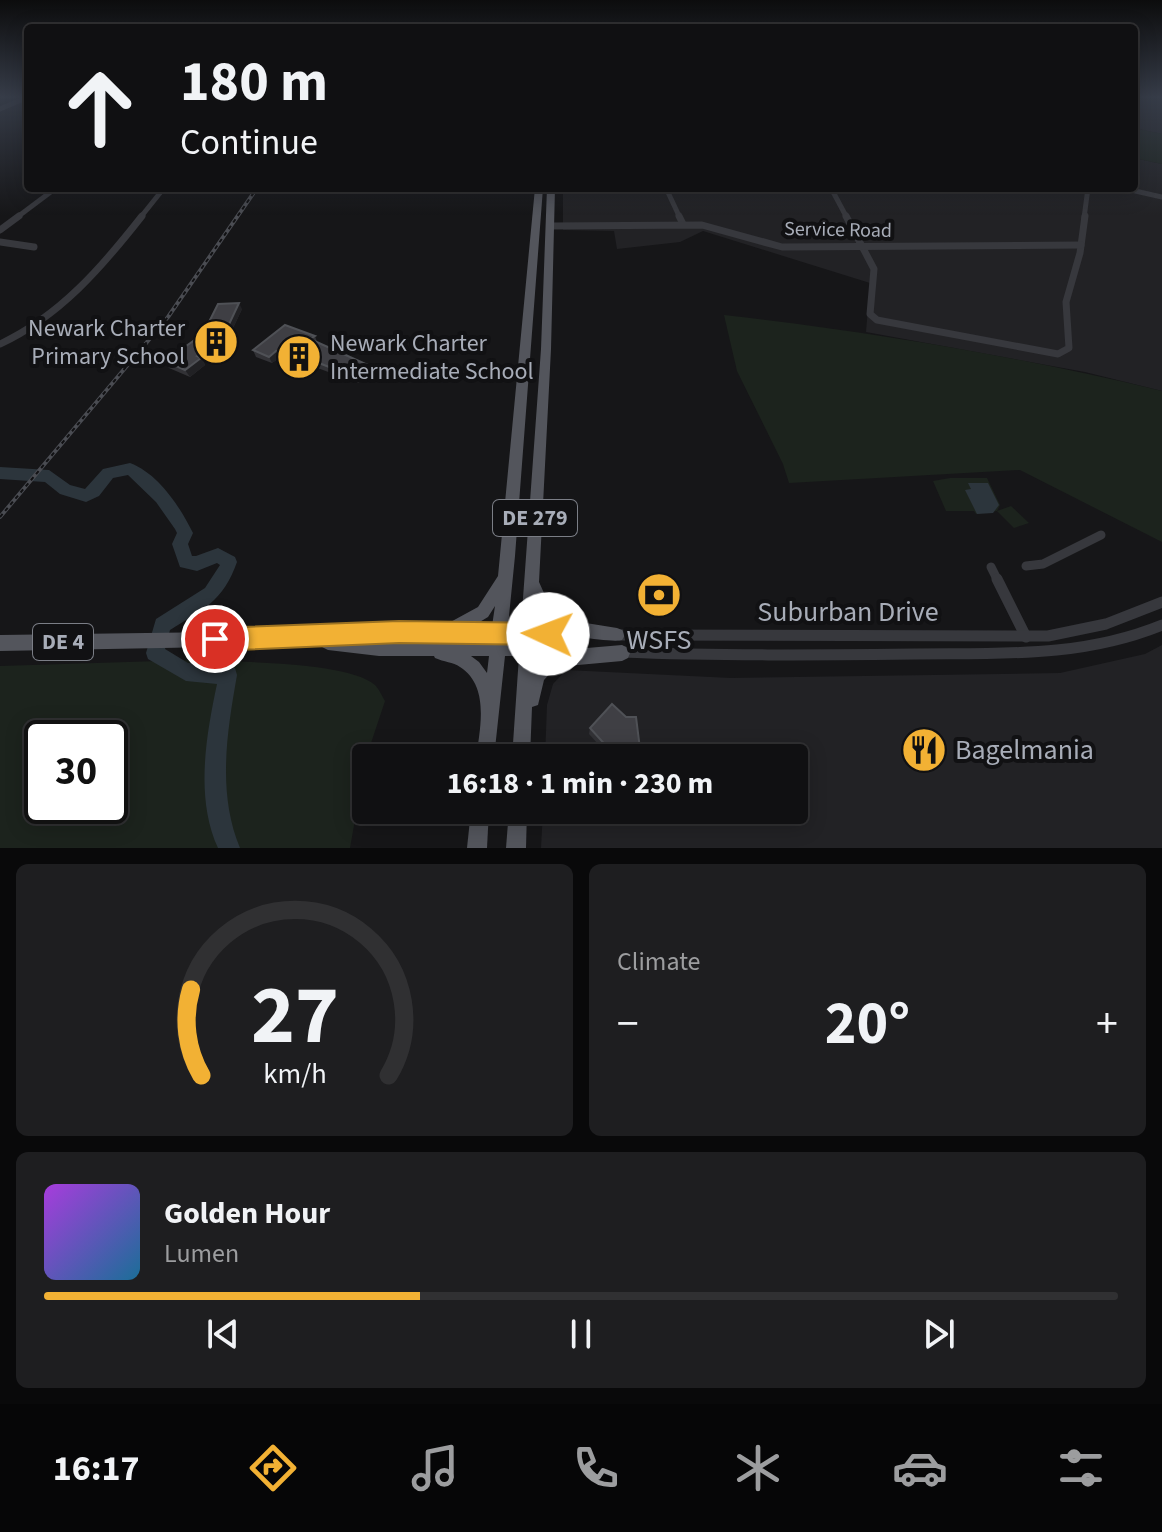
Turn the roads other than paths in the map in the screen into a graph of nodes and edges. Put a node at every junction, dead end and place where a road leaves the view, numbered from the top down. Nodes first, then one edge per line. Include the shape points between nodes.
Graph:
1 (51, 192) edge
2 (160, 192) edge
3 (539, 192) edge
4 (551, 192) edge
5 (668, 192) edge
6 (833, 192) edge
7 (1088, 192) edge
8 (1138, 192) edge
9 (1162, 197) edge
10 (683, 224) junction
11 (550, 226) junction
12 (0, 230) edge
13 (0, 242) edge
14 (1081, 245) junction
15 (34, 247) dead end
16 (864, 247) junction
17 (0, 344) edge
18 (1101, 535) dead end
19 (1026, 566) dead end
20 (991, 567) dead end
21 (506, 573) junction
22 (532, 577) junction
23 (1162, 602) edge
24 (1162, 625) edge
25 (444, 632) junction
26 (617, 635) junction
27 (1026, 637) junction
28 (293, 639) junction
29 (499, 640) junction
30 (528, 641) junction
31 (0, 643) edge
32 (410, 648) junction
33 (622, 653) junction
34 (490, 714) junction
35 (487, 744) edge
36 (522, 744) edge
37 (530, 744) edge
38 (479, 824) edge
39 (517, 824) edge
40 (477, 848) edge
41 (516, 848) edge

1 - 12 street
2 - 17 street via 58,308 33,329
3 - 21 main road, DE 279
4 - 11 main road, DE 279
5 - 10 street
6 - 16 street
7 - 14 street
8 - 9 street
10 - 11 street, Service Road
10 - 16 street, Service Road via 782,247
11 - 22 main road, DE 279
13 - 15 street
14 - 16 street, Service Road
14 - 16 street via 1066,302 1069,348 1058,354 877,320 870,314 874,269
18 - 19 street via 1043,564
20 - 27 street
21 - 25 main road via 483,612
21 - 29 main road, DE 279
22 - 26 main road via 541,612 550,622
22 - 30 main road, DE 279
23 - 27 street, Suburban Drive via 1095,628
24 - 33 street, Suburban Drive via 1097,647 1009,656
25 - 28 main road, DE 4
25 - 29 main road, DE 4
26 - 27 street, Suburban Drive
26 - 30 street, Suburban Drive
28 - 31 main road, DE 4
28 - 32 main road, DE 4
29 - 30 main road, DE 4
29 - 32 main road, DE 4
29 - 34 main road
30 - 33 street, Suburban Drive
30 - 36 main road
32 - 34 main road via 472,664 482,677
33 - 37 main road via 562,657 541,668 532,688
34 - 35 main road
38 - 40 main road
39 - 41 main road

